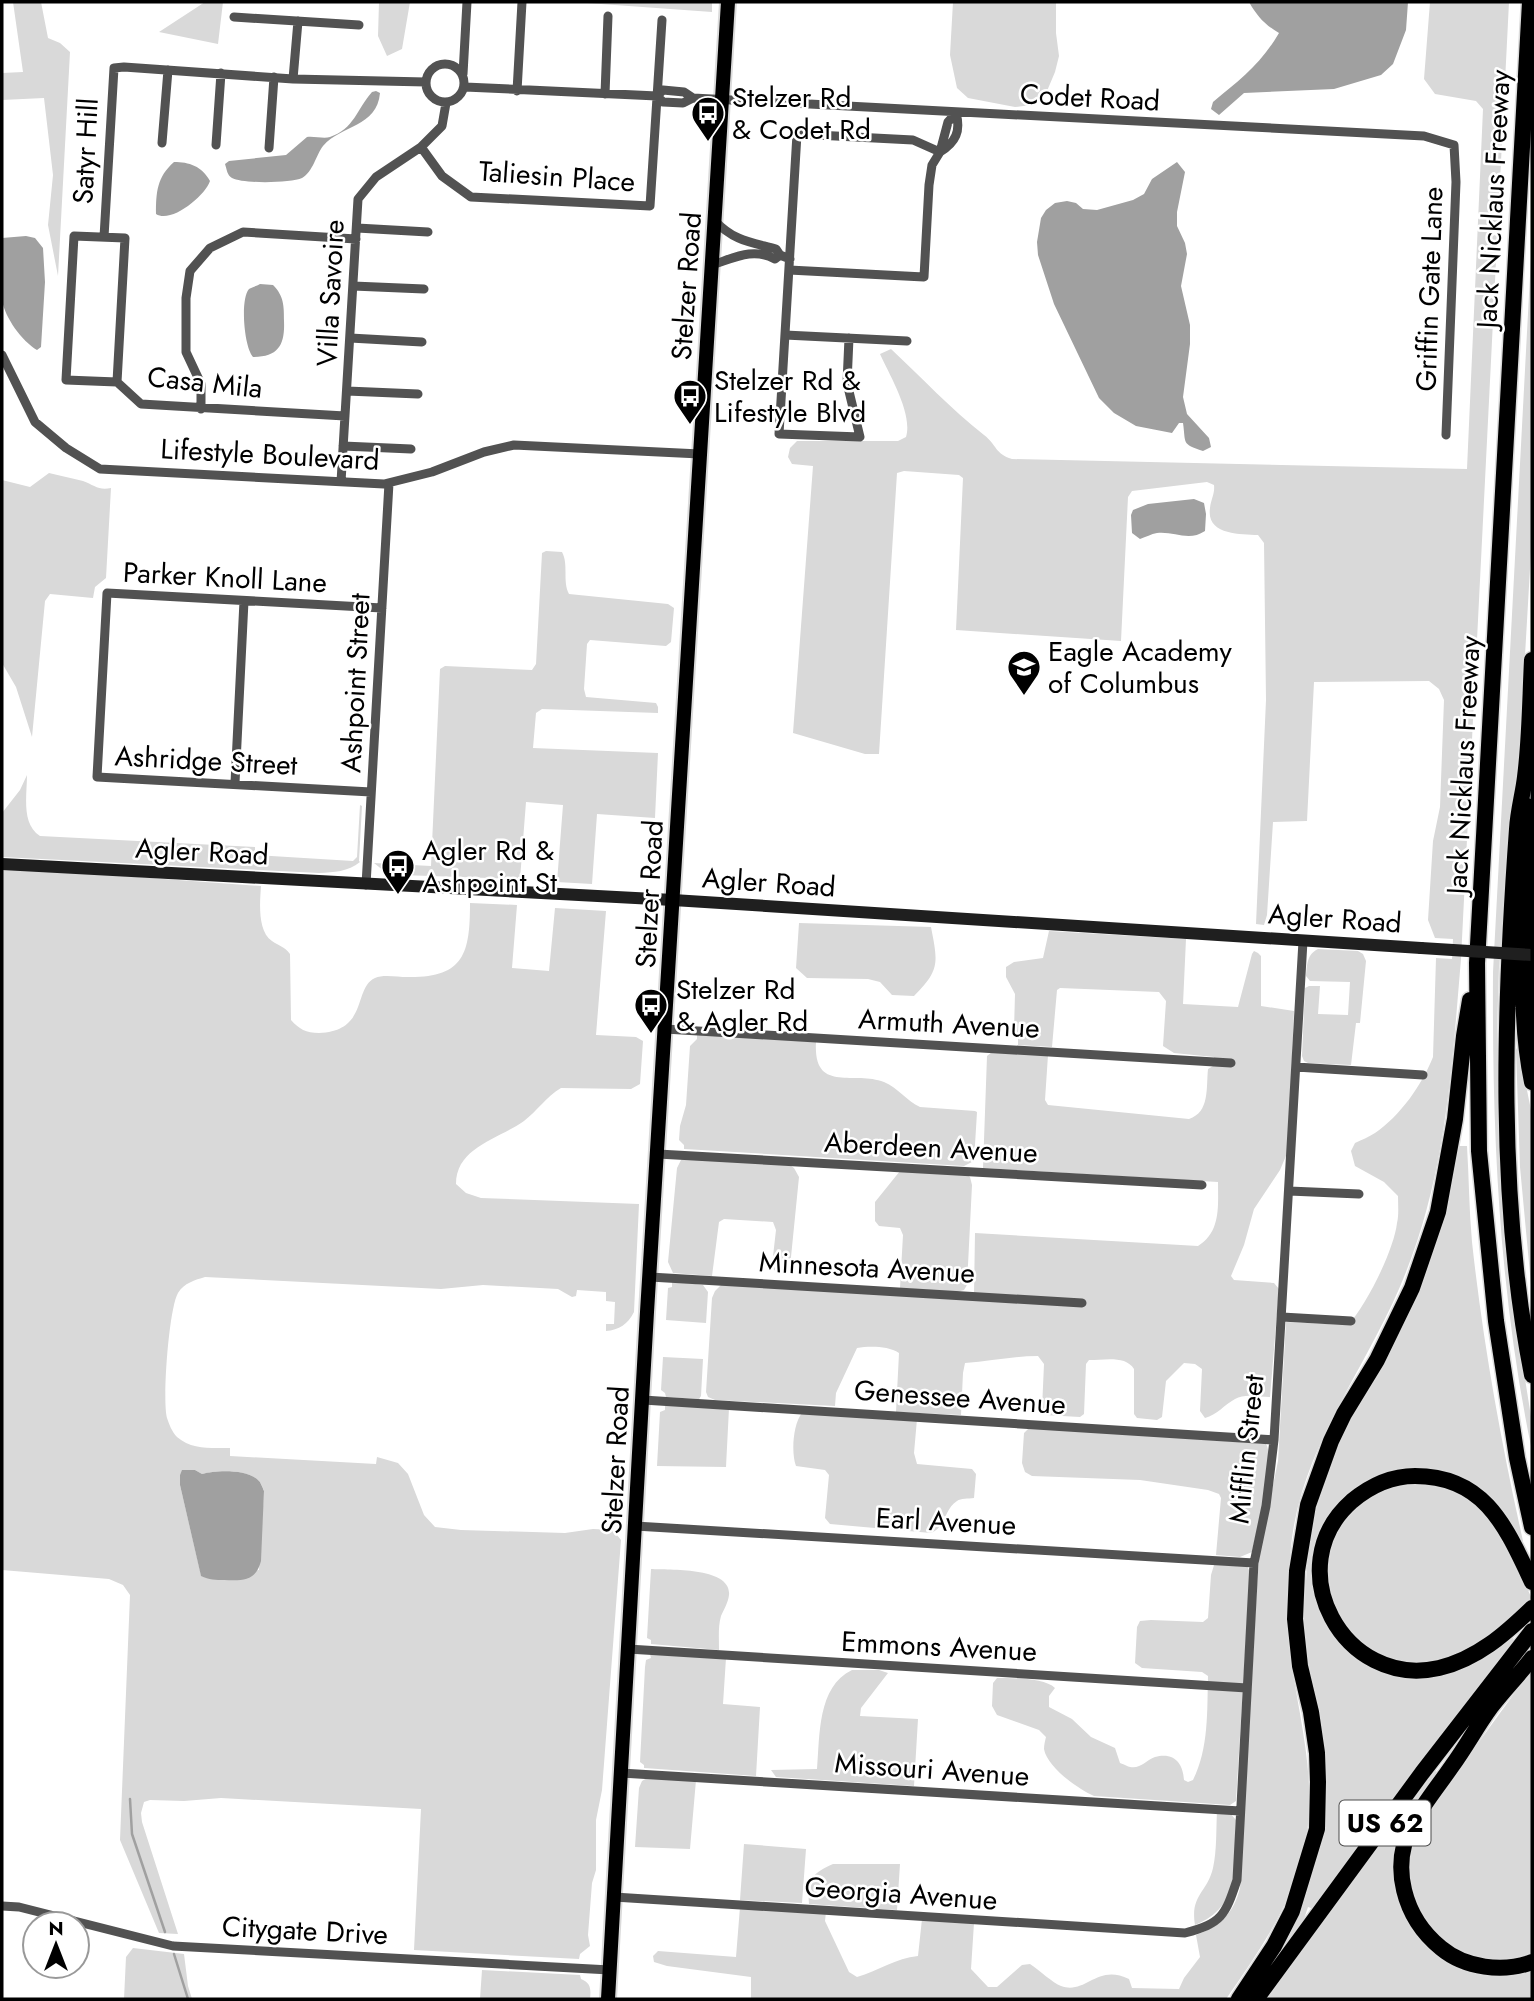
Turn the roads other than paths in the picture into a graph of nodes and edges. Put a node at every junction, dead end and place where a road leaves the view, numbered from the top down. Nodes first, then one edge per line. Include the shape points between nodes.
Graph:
1 (467, 2) edge
2 (522, 2) edge
3 (729, 2) edge
4 (1530, 2) edge
5 (234, 16) dead end
6 (608, 16) dead end
7 (662, 20) dead end
8 (298, 21) junction
9 (359, 25) dead end
10 (168, 70) junction
11 (221, 73) junction
12 (463, 74) junction
13 (274, 77) junction
14 (293, 79) junction
15 (426, 82) junction
16 (465, 86) junction
17 (517, 91) junction
18 (605, 94) junction
19 (657, 96) junction
20 (722, 100) junction
21 (446, 103) junction
22 (956, 113) junction
23 (162, 143) dead end
24 (216, 145) dead end
25 (1454, 145) joint
26 (421, 147) junction
27 (269, 148) dead end
28 (940, 152) junction
29 (715, 221) junction
30 (357, 228) junction
31 (428, 232) dead end
32 (104, 237) junction
33 (356, 239) junction
34 (780, 255) junction
35 (790, 259) junction
36 (712, 265) junction
37 (789, 270) junction
38 (353, 286) junction
39 (424, 289) dead end
40 (785, 335) junction
41 (350, 338) junction
42 (849, 338) junction
43 (907, 341) dead end
44 (422, 342) dead end
45 (2, 355) edge
46 (117, 382) junction
47 (347, 391) junction
48 (418, 394) dead end
49 (201, 409) junction
50 (345, 416) junction
51 (1446, 435) dead end
52 (343, 446) junction
53 (411, 449) dead end
54 (700, 454) junction
55 (341, 482) junction
56 (389, 483) junction
57 (107, 593) joint
58 (244, 601) junction
59 (382, 608) junction
60 (1532, 660) edge
61 (1525, 775) junction
62 (234, 783) junction
63 (371, 792) junction
64 (2, 864) edge
65 (366, 885) junction
66 (673, 900) junction
67 (1303, 941) junction
68 (1532, 955) edge
69 (1478, 963) junction
70 (665, 1029) junction
71 (1231, 1063) dead end
72 (1296, 1067) junction
73 (1423, 1075) dead end
74 (1532, 1082) edge
75 (658, 1154) junction
76 (1202, 1185) dead end
77 (1289, 1191) junction
78 (1359, 1194) dead end
79 (650, 1277) junction
80 (1082, 1303) dead end
81 (1282, 1317) junction
82 (1351, 1321) dead end
83 (1532, 1375) edge
84 (643, 1400) junction
85 (1274, 1440) junction
86 (635, 1527) junction
87 (1532, 1527) edge
88 (1254, 1563) junction
89 (1532, 1582) edge
90 (1532, 1608) edge
91 (1532, 1631) edge
92 (628, 1649) junction
93 (1525, 1659) edge
94 (1247, 1688) junction
95 (621, 1773) junction
96 (1240, 1811) junction
97 (614, 1898) junction
98 (2, 1906) edge
99 (1185, 1933) joint
100 (1532, 1962) edge
101 (610, 1970) junction
102 (608, 1999) edge
103 (1239, 1999) edge
104 (1256, 1999) edge

1 - 12 street
2 - 17 street
3 - 20 main road, Stelzer Road
4 - 69 highway, Jack Nicklaus Freeway
5 - 8 street
6 - 18 street
7 - 19 street, Taliesin Place
8 - 9 street
8 - 14 street
10 - 11 street
10 - 23 street
10 - 32 street, Satyr Hill via 114,68
11 - 13 street
11 - 24 street
12 - 15 street via 452,65 438,65
12 - 16 street
13 - 14 street
13 - 27 street
14 - 15 street
15 - 21 street via 428,93
16 - 17 street
16 - 21 street via 455,100
17 - 18 street
18 - 19 street
19 - 20 street, Codet Road via 663,102
19 - 26 street, Taliesin Place via 650,206 471,197 442,176
20 - 22 street, Codet Road
20 - 29 main road, Stelzer Road
21 - 26 street, Villa Savoire via 442,126
22 - 25 street, Codet Road via 1424,136
22 - 28 street via 959,125 952,144
25 - 51 street, Griffin Gate Lane
26 - 30 street, Villa Savoire via 376,177 358,199
28 - 35 street via 913,140 797,134
28 - 37 street via 929,185 924,276
29 - 34 street via 727,234 776,249
29 - 36 main road, Stelzer Road
30 - 31 street
30 - 33 street, Villa Savoire
32 - 46 street via 125,238
32 - 46 street, Casa Mila via 74,236 66,380
33 - 38 street, Villa Savoire
33 - 49 street via 243,232 210,248 190,271 186,298 186,352 201,384
34 - 35 street
34 - 36 street via 775,259 756,252
35 - 37 street
36 - 54 main road, Stelzer Road
37 - 40 street
38 - 39 street
38 - 41 street, Villa Savoire
40 - 42 street
40 - 42 street via 779,434 860,437 847,383
41 - 44 street
41 - 47 street, Villa Savoire
42 - 43 street
45 - 55 street, Lifestyle Boulevard via 35,422 100,469
46 - 49 street, Casa Mila via 141,404
47 - 48 street
47 - 50 street, Villa Savoire
49 - 50 street, Casa Mila
50 - 52 street, Villa Savoire
52 - 53 street
52 - 55 street, Villa Savoire
54 - 56 street, Lifestyle Boulevard via 514,445
54 - 66 main road, Stelzer Road
55 - 56 street, Lifestyle Boulevard
56 - 59 street, Ashpoint Street
57 - 58 street, Parker Knoll Lane
57 - 62 street, Ashridge Street via 97,776
58 - 59 street, Parker Knoll Lane
58 - 62 street
59 - 63 street, Ashpoint Street
60 - 61 highway, Jack Nicklaus Freeway
61 - 74 highway via 1528,825 1522,1000
61 - 83 highway, Jack Nicklaus Freeway via 1513,892 1507,1116 1517,1263
62 - 63 street, Ashridge Street
63 - 65 street, Ashpoint Street
64 - 65 main road, Agler Road
65 - 66 main road, Agler Road
66 - 67 main road, Agler Road
66 - 70 main road, Stelzer Road
67 - 68 main road, Agler Road, bridge
67 - 72 street, Mifflin Street
69 - 87 highway, Jack Nicklaus Freeway via 1479,1151 1496,1321
69 - 103 highway via 1438,1212 1412,1289 1335,1432 1308,1505 1297,1571 1296,1619 1317,1754 1317,1829 1292,1911
70 - 71 street, Armuth Avenue
70 - 75 main road, Stelzer Road
72 - 73 street
72 - 77 street, Mifflin Street
75 - 76 street, Aberdeen Avenue
75 - 79 main road, Stelzer Road
77 - 78 street
77 - 81 street, Mifflin Street
79 - 80 street, Minnesota Avenue
79 - 84 main road, Stelzer Road
81 - 82 street
81 - 85 street, Mifflin Street
84 - 85 street, Genessee Avenue
84 - 86 main road, Stelzer Road
85 - 88 street, Mifflin Street
86 - 88 street, Earl Avenue
86 - 92 main road, Stelzer Road
88 - 94 street, Mifflin Street
89 - 90 highway via 1491,1507 1475,1493 1443,1479 1402,1476 1363,1492 1344,1509 1321,1558 1321,1588 1338,1630 1370,1658 1391,1667 1415,1671 1461,1661 1486,1648
91 - 93 highway, US 62
92 - 94 street, Emmons Avenue
92 - 95 main road, Stelzer Road
93 - 100 highway via 1411,1825 1401,1868 1403,1889 1419,1927 1449,1955 1500,1968
93 - 104 highway, US 62 via 1422,1773
94 - 96 street, Mifflin Street
95 - 96 street, Missouri Avenue
95 - 97 main road, Stelzer Road
96 - 99 street, Mifflin Street via 1237,1880 1227,1911 1208,1927
97 - 99 street, Georgia Avenue
97 - 101 main road, Stelzer Road
98 - 101 street, Citygate Drive via 173,1946
101 - 102 main road, Stelzer Road

